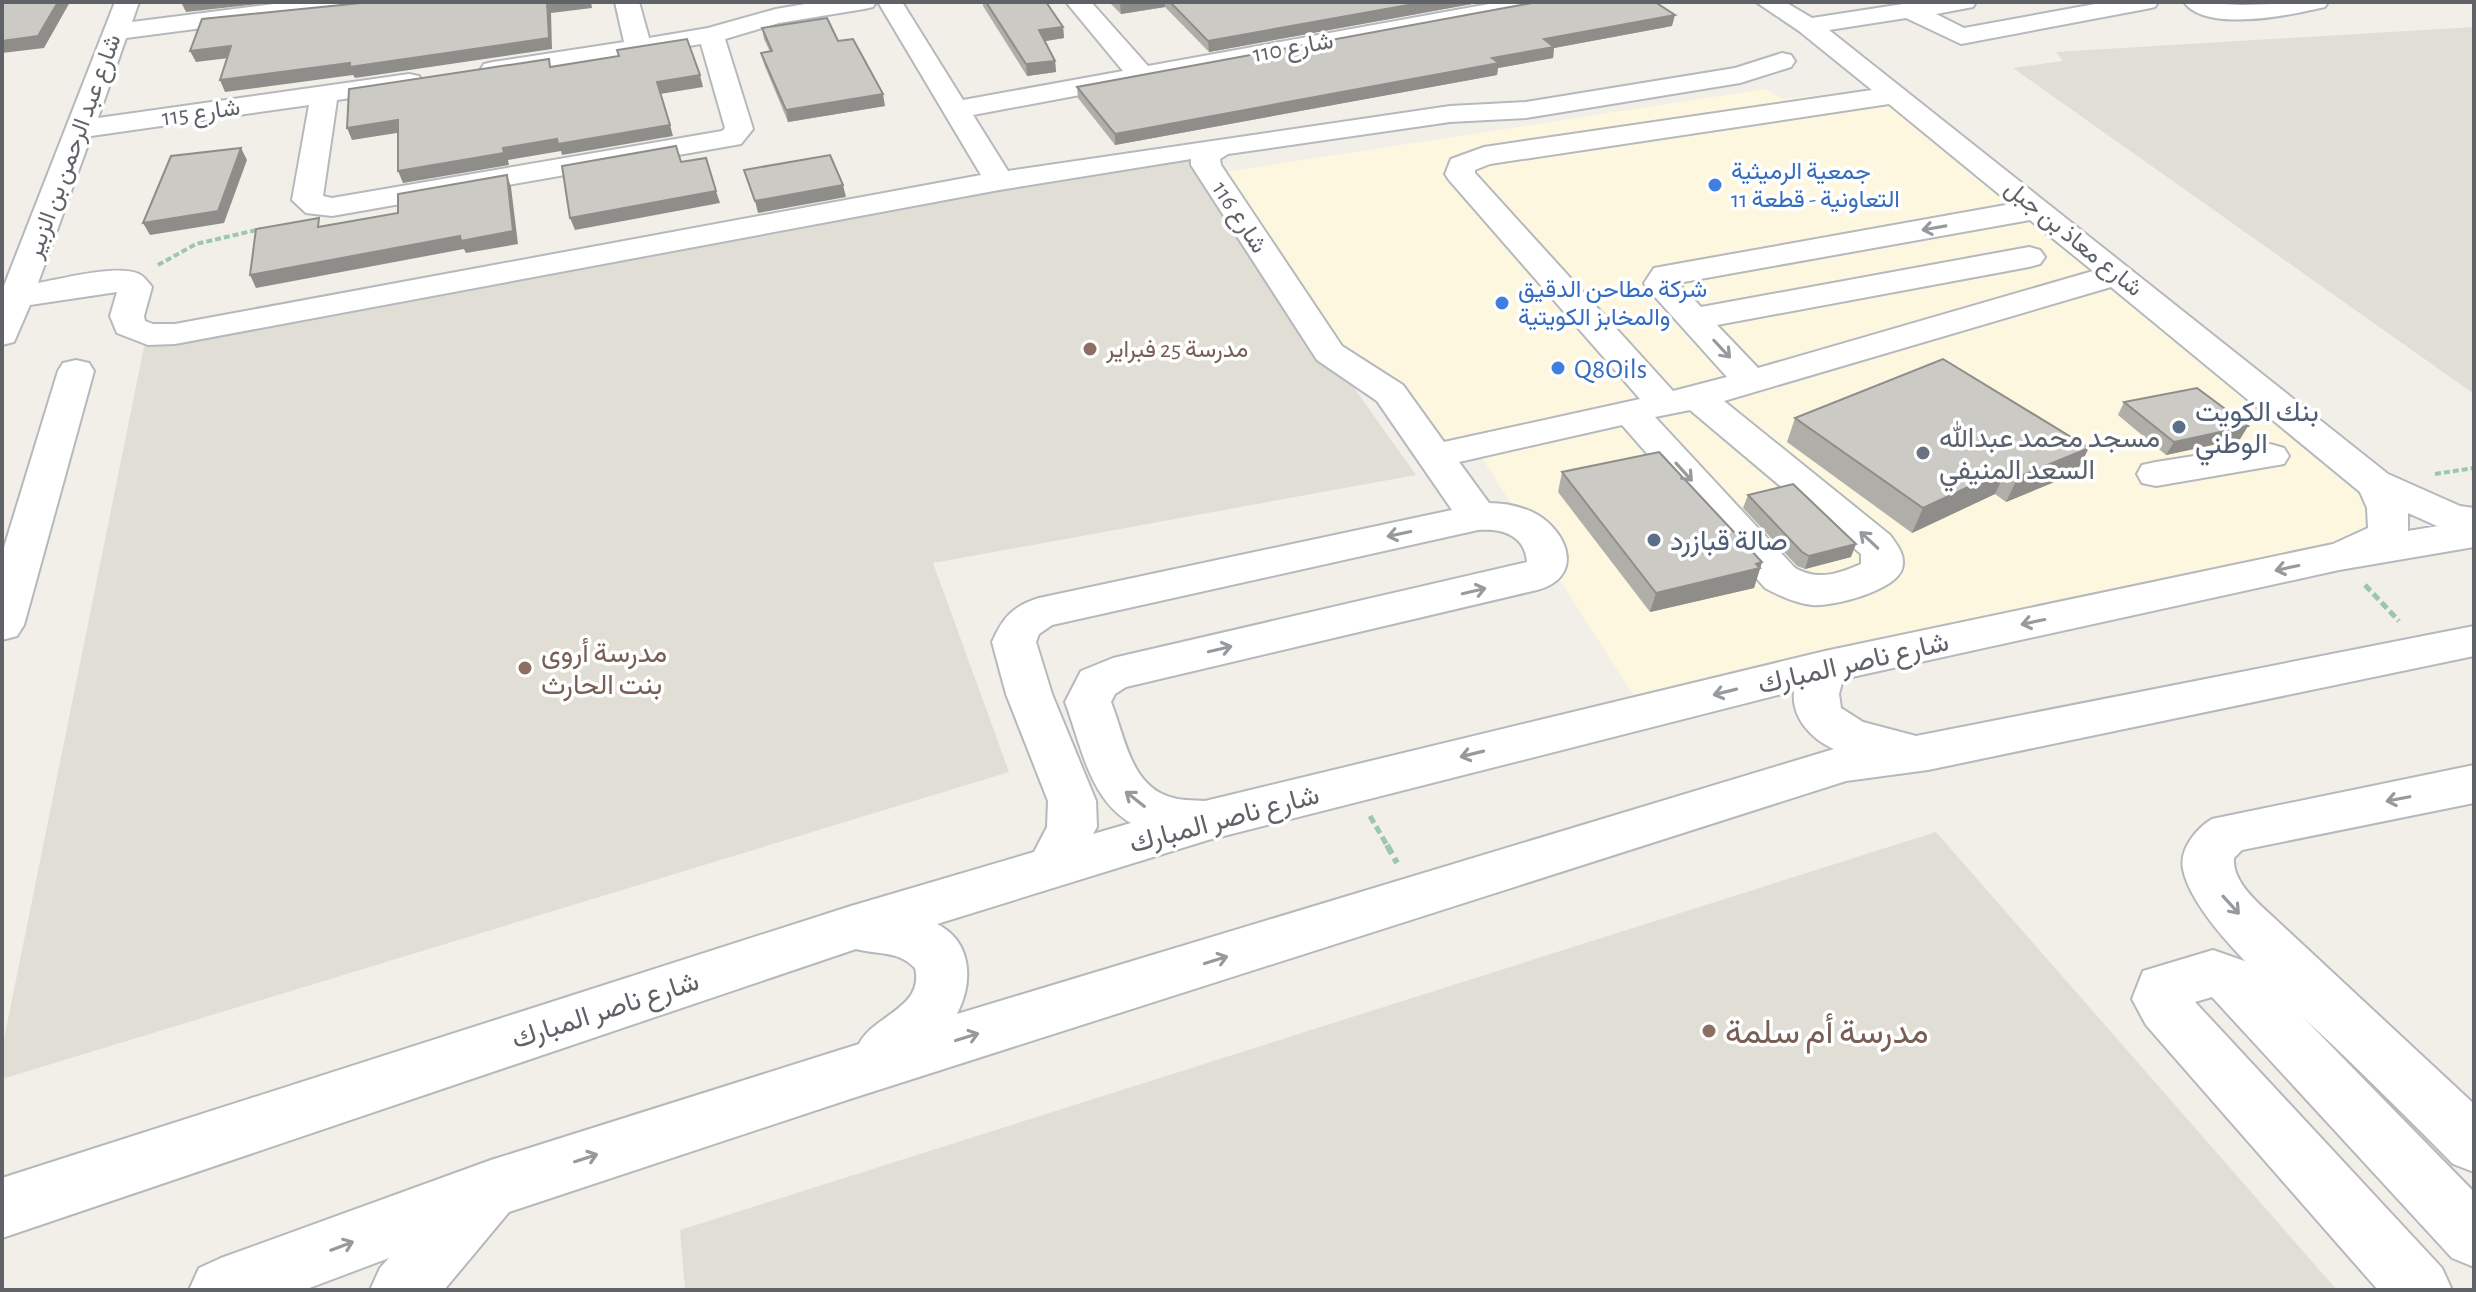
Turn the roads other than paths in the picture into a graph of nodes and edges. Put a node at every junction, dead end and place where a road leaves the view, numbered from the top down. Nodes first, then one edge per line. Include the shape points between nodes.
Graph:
1 (127, 2) edge
2 (627, 2) edge
3 (864, 2) edge
4 (890, 2) edge
5 (1078, 2) edge
6 (1540, 2) edge
7 (1768, 2) edge
8 (1964, 2) edge
9 (2146, 2) edge
10 (2196, 2) edge
11 (2316, 2) edge
12 (333, 3) edge
13 (1911, 11) junction
14 (741, 13) edge
15 (1808, 26) junction
16 (115, 32) junction
17 (711, 35) junction
18 (638, 48) junction
19 (1782, 61) dead end
20 (465, 74) edge
21 (1140, 74) junction
22 (434, 78) edge
23 (324, 94) junction
24 (1895, 95) junction
25 (955, 110) junction
26 (1490, 113) junction
27 (79, 129) junction
28 (1220, 146) junction
29 (1504, 155) junction
30 (999, 181) junction
31 (2038, 209) junction
32 (1981, 219) junction
33 (2029, 257) junction
34 (17, 260) edge
35 (2119, 274) junction
36 (2069, 289) junction
37 (16, 297) junction
38 (1693, 319) junction
39 (2, 335) edge
40 (76, 371) dead end
41 (1751, 381) junction
42 (1665, 405) junction
43 (1436, 455) junction
44 (2270, 456) dead end
45 (2156, 474) dead end
46 (2374, 483) junction
47 (1478, 517) junction
48 (2474, 521) edge
49 (2474, 534) edge
50 (2339, 556) junction
51 (5, 607) edge
52 (2458, 653) edge
53 (1825, 667) junction
54 (1097, 683) junction
55 (1029, 694) junction
56 (1928, 752) junction
57 (2474, 784) edge
58 (1208, 820) junction
59 (1052, 866) junction
60 (851, 928) junction
61 (850, 1073) junction
62 (2463, 1119) edge
63 (491, 1189) junction
64 (2, 1208) edge
65 (2474, 1236) edge
66 (259, 1285) edge
67 (402, 1290) edge
68 (2420, 1290) edge

1 - 16 street, شارع عبد الرحمن بن الزبير
2 - 18 street
3 - 14 street via 776,16
4 - 25 street
5 - 21 street
6 - 21 street, شارع 110
7 - 15 street, شارع معاذ بن جبل
8 - 13 street
9 - 13 street via 1961,36
10 - 11 street via 2248,15
12 - 16 street
13 - 15 street
14 - 17 street
15 - 24 street, شارع معاذ بن جبل
16 - 27 street, شارع عبد الرحمن بن الزبير
17 - 18 street
17 - 23 street via 739,129 731,138 317,206 307,200
18 - 20 street
19 - 26 street, شارع 116 via 1740,75
21 - 25 street, شارع 110
22 - 23 street, شارع 115
23 - 27 street, شارع 115
24 - 29 street
24 - 31 street, شارع معاذ بن جبل
25 - 30 street
26 - 28 street, شارع 116 via 1439,115
26 - 29 street
27 - 34 street, شارع عبد الرحمن بن الزبير
28 - 30 street
28 - 43 street, شارع 116 via 1205,156 1206,165 1329,353 1353,373 1386,388
29 - 42 street via 1467,161 1460,174
30 - 37 street via 175,334 148,335 129,326 135,287 129,281
31 - 32 street
31 - 35 street, شارع معاذ بن جبل
32 - 33 street
32 -> 38 street via 1666,275 1664,288
33 - 36 street
33 - 38 street
34 - 37 street, شارع عبد الرحمن بن الزبير
35 - 36 street
35 - 46 street, شارع معاذ بن جبل
36 - 41 street
37 - 39 street, شارع عبد الرحمن بن الزبير
38 -> 41 street
40 - 51 street
41 - 42 street
42 -> 42 street via 1780,578 1819,593 1881,569 1882,554 1876,545
42 - 43 street
43 - 47 street, شارع 116
44 - 45 street
46 - 48 street, شارع معاذ بن جبل via 2451,517
46 - 50 street, شارع معاذ بن جبل via 2390,518 2387,535
54 -> 47 street via 1113,674 1544,573 1548,553 1526,525 1498,515
47 -> 55 street via 1039,613 1021,625 1014,642
49 - 50 street, شارع ناصر المبارك
50 -> 53 street, شارع ناصر المبارك
52 - 56 street via 2333,672
53 - 56 street via 1815,696 1824,721 1852,738
53 -> 58 street, شارع ناصر المبارك
54 - 55 street
58 -> 54 street via 1151,811 1124,790 1088,702
55 - 59 street via 1072,801 1072,827
61 -> 56 street via 1846,763
57 -> 62 street via 2230,833 2210,849 2208,861 2220,893 2266,944
58 - 59 street, شارع ناصر المبارك
59 - 60 street, شارع ناصر المبارك
60 - 61 street via 889,931 925,942 943,963 945,977 932,1011 917,1029
60 - 64 street, شارع ناصر المبارك
63 -> 61 street
66 -> 63 street
63 - 67 street
65 - 68 street via 2231,980 2207,973 2162,988 2159,999 2165,1008

